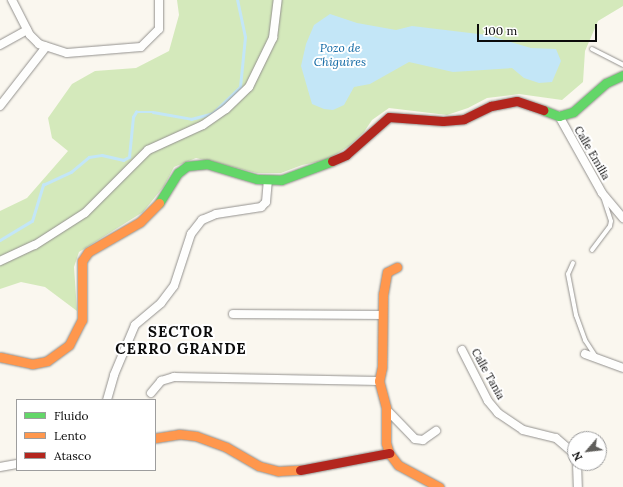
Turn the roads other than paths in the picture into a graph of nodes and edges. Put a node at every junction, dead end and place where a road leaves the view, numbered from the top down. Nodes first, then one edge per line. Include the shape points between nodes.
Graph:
1 (12, 0) edge
2 (159, 0) edge
3 (278, 0) edge
4 (27, 30) junction
5 (0, 45) edge
6 (46, 47) junction
7 (592, 49) dead end
8 (623, 65) edge
9 (623, 75) edge
10 (0, 106) edge
11 (559, 116) junction
12 (268, 181) junction
13 (602, 193) junction
14 (623, 218) edge
15 (592, 250) dead end
16 (0, 261) edge
17 (573, 263) dead end
18 (397, 267) dead end
19 (233, 314) dead end
20 (383, 316) junction
21 (462, 350) dead end
22 (585, 354) dead end
23 (0, 357) edge
24 (596, 357) junction
25 (623, 368) edge
26 (379, 381) junction
27 (151, 393) dead end
28 (107, 399) edge
29 (387, 410) junction
30 (436, 431) dead end
31 (156, 438) edge
32 (567, 448) edge
33 (389, 453) junction
34 (16, 464) edge
35 (0, 467) edge
36 (577, 471) edge
37 (439, 487) edge
38 (578, 487) edge

1 - 4 street
2 - 6 street via 159,29 141,47 67,53
3 - 16 street via 273,38 249,87 226,109 203,125 148,150 85,213 35,245
4 - 5 street
4 - 6 street via 39,44
6 - 10 street
7 - 8 lane
9 - 11 street via 606,83 573,112
11 - 12 street via 516,102 491,106 464,119 444,121 389,117 346,155 286,178
11 - 13 street, Calle Emilia
12 - 23 street via 207,164 187,166 178,173 158,206 140,222 88,252 80,274 82,320 69,345 47,361 32,364
12 - 28 street via 266,202 261,207 216,214 202,220 191,234 174,286 161,303 135,324
13 - 14 street, Calle Emilia
13 - 15 lane via 611,221
17 - 24 lane via 568,274 576,315 585,340
18 - 20 street via 387,272
19 - 20 street
20 - 26 street via 382,367
21 - 32 street, Calle Tania via 488,401 498,413 523,430 556,438
22 - 24 street
24 - 25 street
26 - 27 street via 174,377 161,381
26 - 29 street
29 - 30 street via 415,439 423,440
29 - 33 street
31 - 33 street via 179,434 196,436 226,447 259,466 278,471 293,471
33 - 37 street via 398,465
34 - 35 street
36 - 38 street

